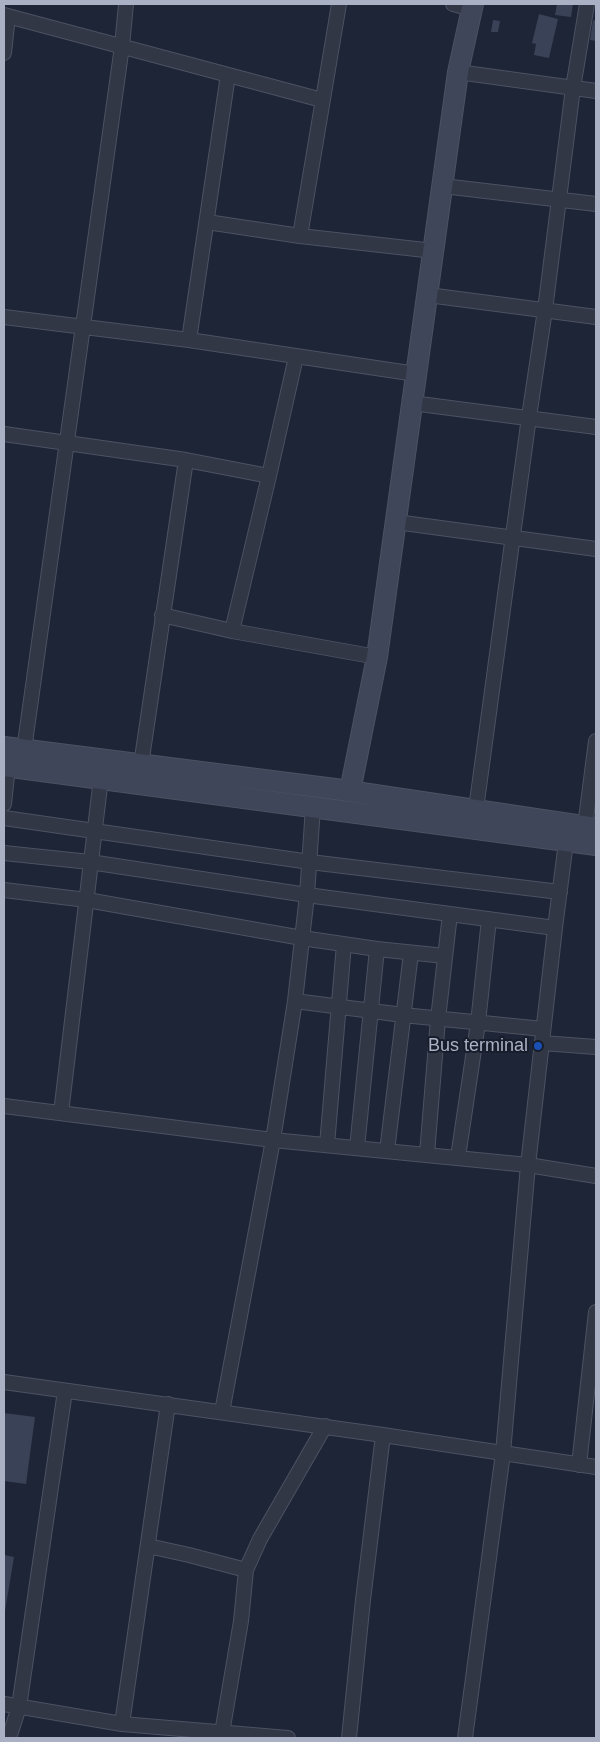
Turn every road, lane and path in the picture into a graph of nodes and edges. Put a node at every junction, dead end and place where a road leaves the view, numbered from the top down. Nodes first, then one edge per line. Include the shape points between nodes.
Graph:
1 (126, 4) edge
2 (339, 4) edge
3 (587, 4) edge
4 (466, 5) edge
5 (6, 16) edge
6 (122, 46) junction
7 (4, 53) edge
8 (458, 72) junction
9 (228, 75) junction
10 (573, 88) junction
11 (596, 91) edge
12 (322, 100) junction
13 (443, 186) junction
14 (559, 201) junction
15 (596, 204) edge
16 (207, 222) junction
17 (300, 236) junction
18 (434, 251) junction
19 (428, 295) junction
20 (545, 310) junction
21 (596, 317) edge
22 (4, 318) edge
23 (83, 328) junction
24 (189, 340) junction
25 (296, 357) junction
26 (416, 374) junction
27 (412, 403) junction
28 (529, 417) junction
29 (596, 427) edge
30 (4, 434) edge
31 (66, 442) junction
32 (186, 460) junction
33 (269, 476) junction
34 (396, 522) junction
35 (512, 537) junction
36 (596, 549) edge
37 (162, 616) junction
38 (232, 631) junction
39 (377, 657) junction
40 (596, 741) edge
41 (24, 750) junction
42 (5, 760) edge
43 (140, 765) junction
44 (101, 778) junction
45 (343, 790) junction
46 (4, 804) edge
47 (322, 809) junction
48 (476, 810) junction
49 (4, 818) edge
50 (94, 830) junction
51 (585, 837) edge
52 (4, 853) edge
53 (90, 862) junction
54 (310, 862) junction
55 (4, 890) edge
56 (560, 892) junction
57 (307, 895) junction
58 (87, 900) junction
59 (450, 914) junction
60 (489, 919) junction
61 (555, 928) junction
62 (302, 938) junction
63 (344, 944) junction
64 (377, 949) junction
65 (411, 953) junction
66 (445, 956) junction
67 (295, 1001) junction
68 (340, 1006) junction
69 (371, 1010) junction
70 (403, 1015) junction
71 (438, 1019) junction
72 (478, 1023) junction
73 (543, 1036) junction
74 (596, 1047) edge
75 (4, 1106) edge
76 (61, 1113) junction
77 (273, 1140) junction
78 (327, 1145) junction
79 (357, 1148) junction
80 (388, 1151) junction
81 (428, 1154) junction
82 (458, 1157) junction
83 (528, 1165) junction
84 (596, 1176) edge
85 (596, 1312) edge
86 (4, 1382) edge
87 (65, 1391) junction
88 (168, 1404) junction
89 (222, 1412) junction
90 (325, 1426) junction
91 (384, 1435) junction
92 (503, 1453) junction
93 (579, 1464) junction
94 (596, 1467) edge
95 (148, 1546) junction
96 (246, 1570) junction
97 (4, 1704) edge
98 (19, 1707) junction
99 (122, 1724) junction
100 (222, 1733) junction
101 (165, 1734) edge
102 (9, 1738) edge
103 (288, 1738) edge
104 (349, 1738) edge
105 (465, 1738) edge

1 - 6 street
2 - 12 street
3 - 10 street
4 - 8 street
5 - 6 street
5 - 7 street
6 - 9 street
6 - 23 street
8 - 10 street
8 - 13 street
9 - 12 street
9 - 16 street
10 - 11 street
10 - 14 street
12 - 17 street
13 - 14 street
13 - 18 street
14 - 15 street
14 - 20 street
16 - 17 street
16 - 24 street
17 - 18 street
18 - 19 street
19 - 20 street
19 - 26 street
20 - 21 street
20 - 28 street
22 - 23 street
23 - 24 street
23 - 31 street
24 - 25 street
25 - 26 street
25 - 33 street
26 - 27 street
27 - 28 street
27 - 34 street
28 - 29 street
28 - 35 street
30 - 31 street
31 - 32 street
31 - 41 street
32 - 33 street
32 - 37 street
33 - 38 street
34 - 35 street
34 - 39 street
35 - 36 street
35 - 48 street
37 - 38 street
37 - 43 street
38 - 39 street
39 - 45 street
40 - 51 street
41 - 42 street
41 - 43 street
42 - 44 street
42 - 46 street
43 - 45 street
44 - 47 street
44 - 50 street
45 - 47 street
45 - 48 street
47 - 51 street
47 - 54 street
48 - 51 street
49 - 50 street
50 - 53 street
50 - 54 street
51 - 56 street
52 - 53 street
53 - 57 street
53 - 58 street
54 - 56 street
54 - 57 street
55 - 58 street
56 - 61 street
57 - 59 street
57 - 62 street
58 - 62 street
58 - 76 street
59 - 60 street
59 - 66 street
60 - 61 street
60 - 72 street
61 - 73 street
62 - 63 street
62 - 67 street
63 - 64 street
63 - 68 street
64 - 65 street
64 - 69 street
65 - 66 street
65 - 70 street
66 - 71 street
67 - 68 street
67 - 77 street
68 - 69 street
68 - 78 street
69 - 70 street
69 - 79 street
70 - 71 street
70 - 80 street
71 - 72 street
71 - 81 street
72 - 73 street
72 - 82 street
73 - 74 street
73 - 83 street
75 - 76 street
76 - 77 street
77 - 78 street
77 - 89 street
78 - 79 street
79 - 80 street
80 - 81 street
81 - 82 street
82 - 83 street
83 - 84 street
83 - 92 street
85 - 93 street
86 - 87 street
87 - 88 street
87 - 98 street
88 - 89 street
88 - 95 street
89 - 90 street
90 - 91 street
90 - 96 street via 260,1539
91 - 92 street
91 - 104 street
92 - 93 street
92 - 105 street
93 - 94 street
95 - 96 street
95 - 99 street
96 - 100 street
97 - 98 street
98 - 99 street
98 - 102 street
99 - 101 street
100 - 101 street
100 - 103 street

